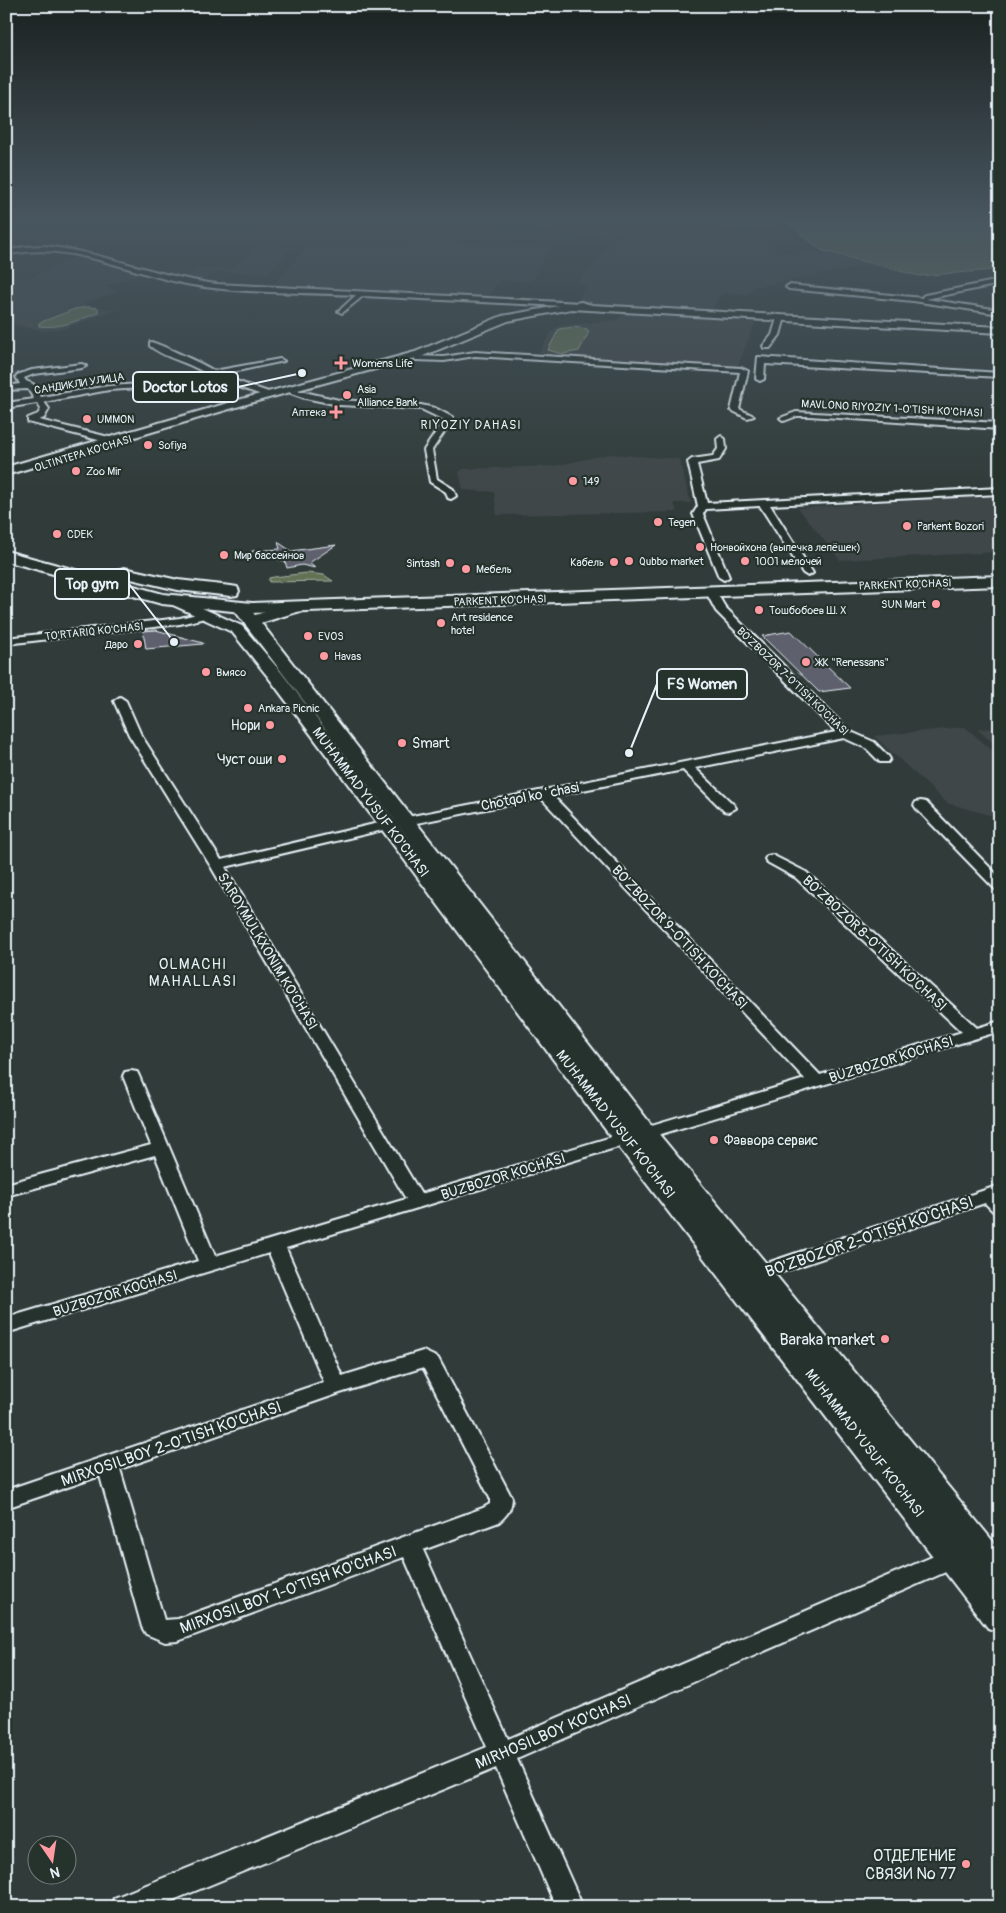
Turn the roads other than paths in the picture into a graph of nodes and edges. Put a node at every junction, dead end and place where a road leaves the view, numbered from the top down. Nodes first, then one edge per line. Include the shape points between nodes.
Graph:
1 (566, 309) edge
2 (639, 309) edge
3 (982, 309) edge
4 (1000, 312) edge
5 (781, 318) junction
6 (1000, 330) edge
7 (153, 344) dead end
8 (768, 346) dead end
9 (418, 356) junction
10 (280, 362) dead end
11 (82, 366) dead end
12 (1000, 375) edge
13 (214, 376) junction
14 (760, 379) dead end
15 (30, 386) junction
16 (6, 388) edge
17 (291, 390) junction
18 (268, 395) junction
19 (39, 400) junction
20 (6, 406) edge
21 (750, 416) dead end
22 (784, 418) dead end
23 (1000, 426) edge
24 (721, 439) dead end
25 (113, 441) junction
26 (67, 455) junction
27 (6, 471) edge
28 (6, 475) edge
29 (1000, 491) edge
30 (451, 496) dead end
31 (764, 504) junction
32 (703, 506) junction
33 (6, 541) edge
34 (6, 556) edge
35 (1000, 566) edge
36 (808, 574) junction
37 (724, 577) junction
38 (1000, 581) edge
39 (711, 592) junction
40 (178, 602) junction
41 (244, 612) junction
42 (205, 615) junction
43 (6, 641) edge
44 (120, 701) dead end
45 (845, 734) junction
46 (884, 759) dead end
47 (687, 767) junction
48 (543, 793) junction
49 (921, 806) dead end
50 (729, 808) dead end
51 (397, 823) junction
52 (772, 859) dead end
53 (217, 865) junction
54 (1000, 886) edge
55 (1000, 1026) edge
56 (974, 1034) junction
57 (131, 1076) dead end
58 (817, 1082) junction
59 (635, 1136) junction
60 (160, 1148) junction
61 (6, 1190) edge
62 (996, 1198) edge
63 (417, 1202) junction
64 (275, 1245) junction
65 (209, 1264) junction
66 (751, 1274) junction
67 (6, 1326) edge
68 (431, 1364) joint
69 (336, 1386) junction
70 (108, 1465) junction
71 (6, 1500) edge
72 (410, 1545) junction
73 (966, 1552) junction
74 (1000, 1574) edge
75 (1000, 1617) edge
76 (503, 1754) junction
77 (123, 1907) edge
78 (570, 1907) edge

1 - 9 street, OLTINTEPA KO'CHASI via 505,321
2 - 5 street, OLTINTEPA KO'CHASI
3 - 4 street
5 - 6 street, OLTINTEPA KO'CHASI
5 - 8 street via 776,335
7 - 13 street via 202,366
9 - 17 street, OLTINTEPA KO'CHASI
9 - 21 street via 444,359 476,354 743,371 735,410
10 - 13 street, САНДИКЛИ УЛИЦА
11 - 15 street via 32,372 20,377
12 - 14 street via 761,360
13 - 18 street
13 - 19 street, САНДИКЛИ УЛИЦА
15 - 16 street
15 - 19 street
17 - 18 street, OLTINTEPA KO'CHASI
17 - 25 street, OLTINTEPA KO'CHASI
17 - 30 street via 330,401 423,407 449,419 428,450 433,480 450,491
18 - 25 street, OLTINTEPA KO'CHASI
19 - 20 street, САНДИКЛИ УЛИЦА
19 - 25 street via 45,409 31,420
22 - 23 street, MAVLONO RIYOZIY 1-O'TISH KO'CHASI via 802,414
24 - 32 street via 722,448 716,458 692,462
25 - 26 street, OLTINTEPA KO'CHASI
26 - 27 street, OLTINTEPA KO'CHASI
26 - 28 street, OLTINTEPA KO'CHASI
29 - 31 street
31 - 32 street
31 - 36 street
32 - 37 street via 698,514
33 - 41 main road, PARKENT KO'CHASI via 161,582 210,589
34 - 40 main road, PARKENT KO'CHASI
35 - 36 main road, PARKENT KO'CHASI
36 - 37 main road, PARKENT KO'CHASI
37 - 41 main road, PARKENT KO'CHASI via 301,593
38 - 39 main road, PARKENT KO'CHASI
39 - 41 main road, PARKENT KO'CHASI
39 - 45 street, BO'ZBOZOR 7-O'TISH KO'CHASI via 720,609
40 - 41 main road, PARKENT KO'CHASI
40 - 42 street, MUHAMMAD YUSUF KO'CHASI
41 - 42 street, MUHAMMAD YUSUF KO'CHASI
41 - 51 street, MUHAMMAD YUSUF KO'CHASI
42 - 43 street, TO'RTARIQ KO'CHASI via 180,621
44 - 53 street, SAROYMULKXONIM KO'CHASI via 135,735
45 - 46 street, BO'ZBOZOR 7-O'TISH KO'CHASI via 870,745
45 - 47 street, Chotqol koʻchasi
47 - 48 street, Chotqol koʻchasi
47 - 50 street
48 - 51 street, Chotqol koʻchasi
48 - 58 street, BO'ZBOZOR 9-O'TISH KO'CHASI
49 - 54 street
51 - 53 street, Chotqol koʻchasi
51 - 59 street, MUHAMMAD YUSUF KO'CHASI
52 - 56 street, BO'ZBOZOR 8-O'TISH KO'CHASI via 802,875
53 - 63 street, SAROYMULKXONIM KO'CHASI
55 - 56 street, BUZBOZOR KOCHASI
56 - 58 street, BUZBOZOR KOCHASI
57 - 60 street
58 - 59 street, BUZBOZOR KOCHASI
59 - 63 street, BUZBOZOR KOCHASI
59 - 66 street, MUHAMMAD YUSUF KO'CHASI
60 - 61 street
60 - 65 street
62 - 66 street, BO'ZBOZOR 2-O'TISH KO'CHASI
63 - 64 street, BUZBOZOR KOCHASI
64 - 65 street, BUZBOZOR KOCHASI
64 - 69 street
65 - 67 street, BUZBOZOR KOCHASI
66 - 73 street, MUHAMMAD YUSUF KO'CHASI
68 - 69 street, MIRXOSILBOY 2-O'TISH KO'CHASI via 423,1359 414,1360
68 - 72 street, MIRXOSILBOY 1-O'TISH KO'CHASI via 501,1498 500,1508 491,1515
69 - 70 street, MIRXOSILBOY 2-O'TISH KO'CHASI
70 - 71 street, MIRXOSILBOY 2-O'TISH KO'CHASI
70 - 72 street, MIRXOSILBOY 1-O'TISH KO'CHASI via 154,1627 165,1631 178,1630
72 - 76 street, MIRXOSILBOY 1-O'TISH KO'CHASI
73 - 74 street, MUHAMMAD YUSUF KO'CHASI
73 - 75 street, MUHAMMAD YUSUF KO'CHASI
73 - 76 street, MIRHOSILBOY KO'CHASI
76 - 77 street, MIRHOSILBOY KO'CHASI
76 - 78 street, MIRXOSILBOY 1-O'TISH KO'CHASI

